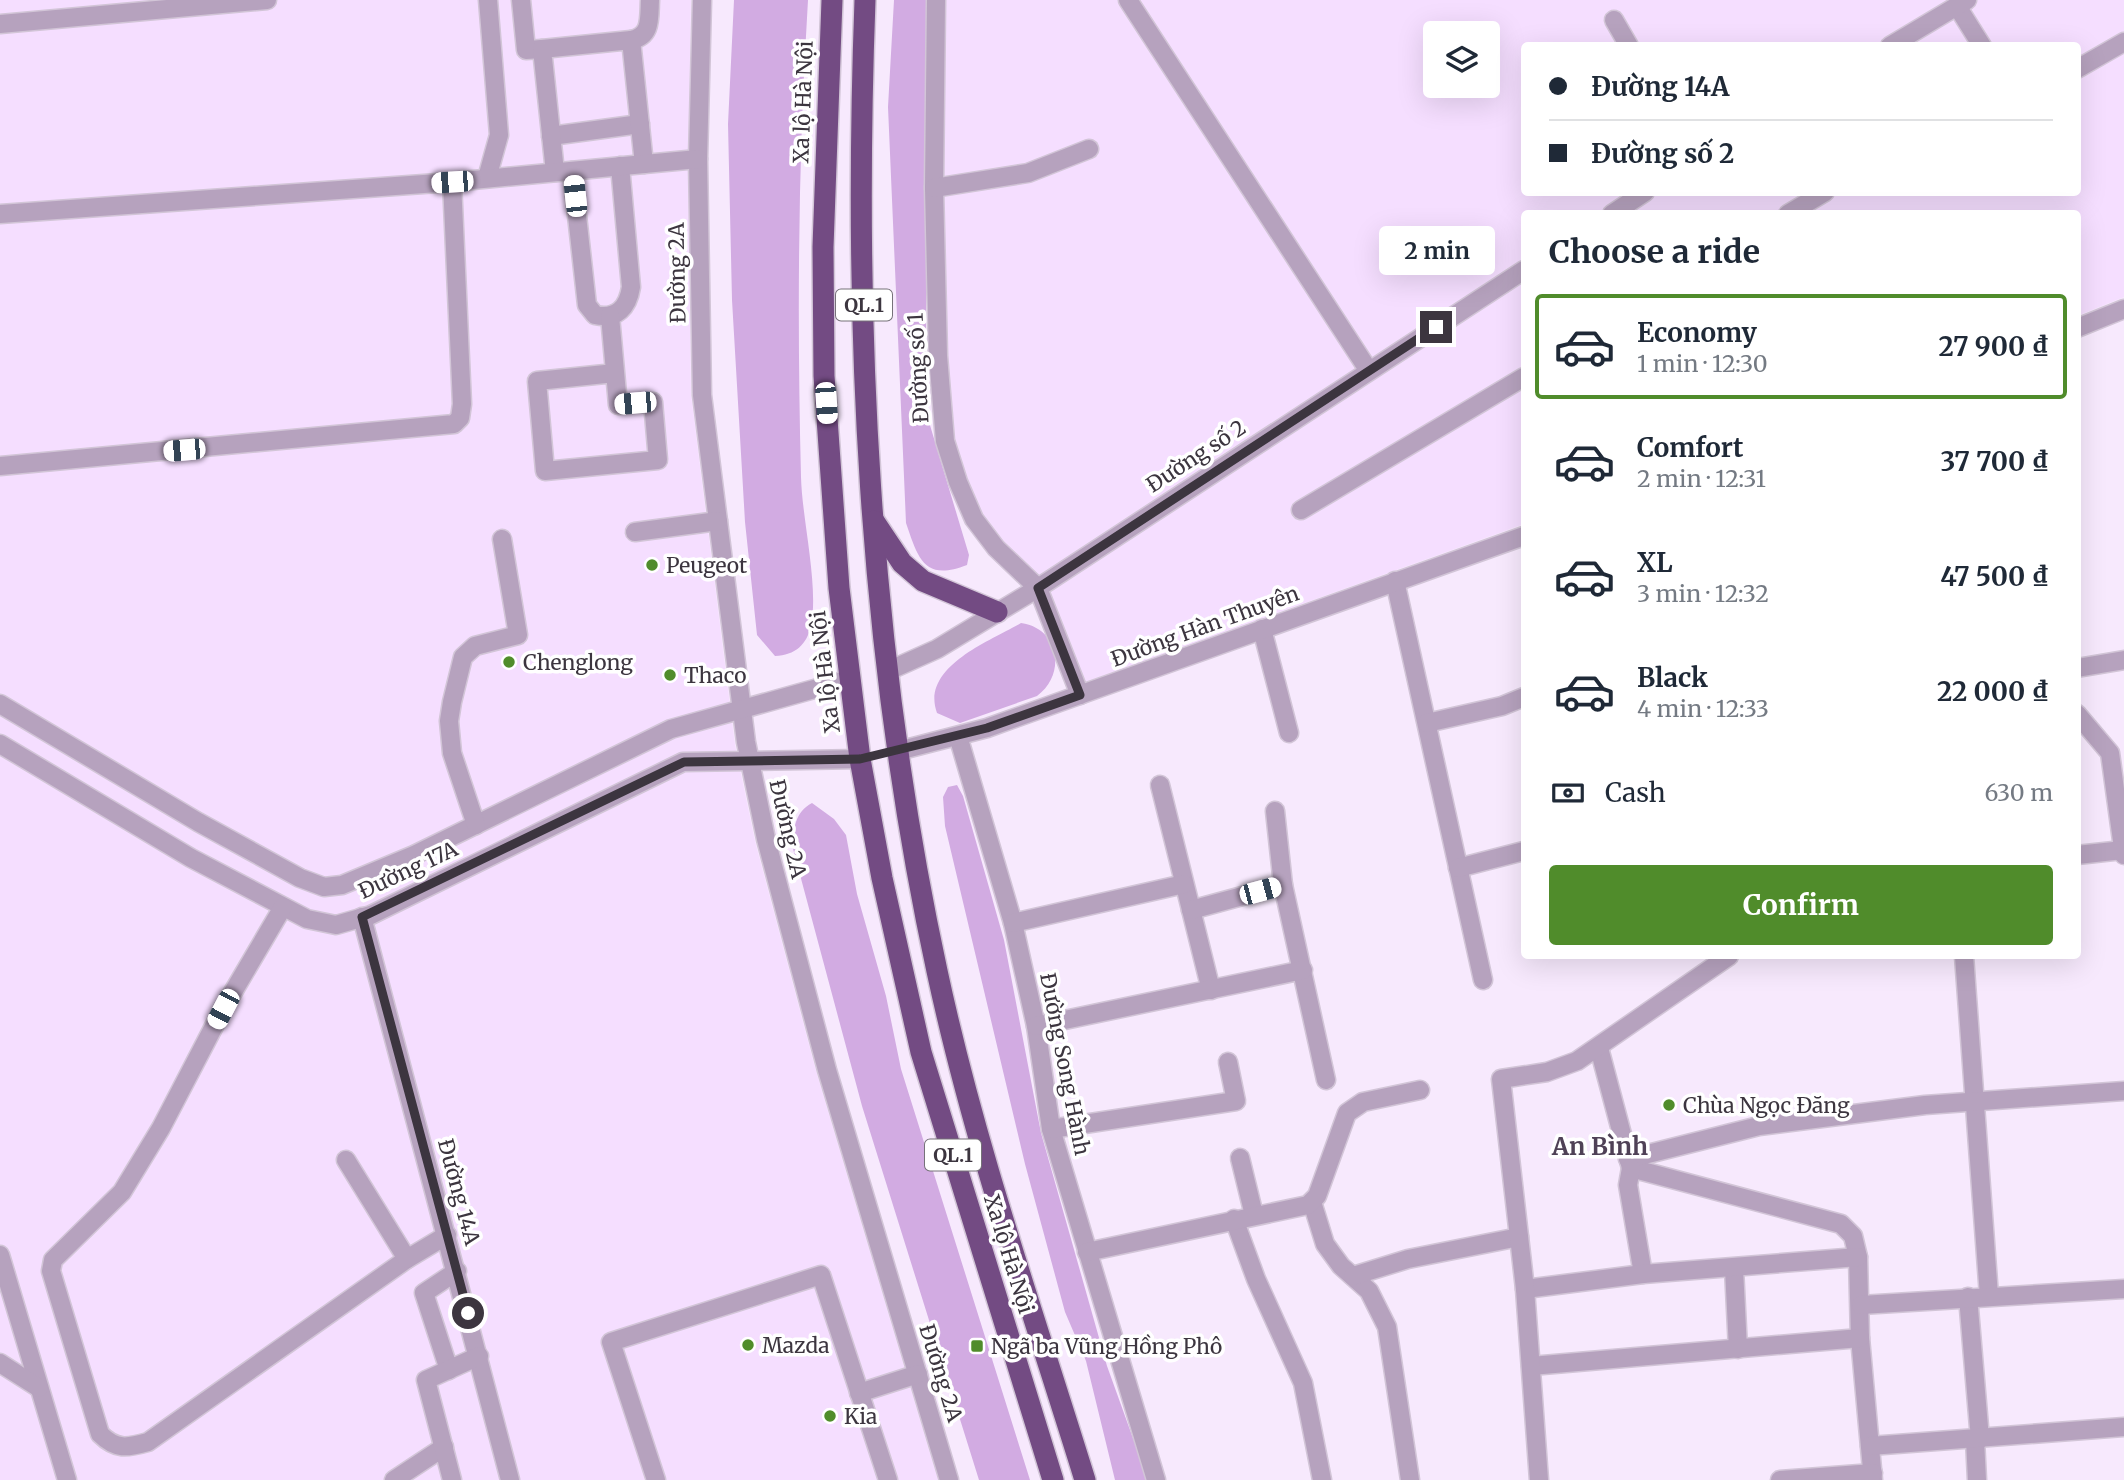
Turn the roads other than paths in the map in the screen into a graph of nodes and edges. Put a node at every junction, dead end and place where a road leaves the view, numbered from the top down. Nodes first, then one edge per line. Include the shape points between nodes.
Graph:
1 (267, 0) edge
2 (488, 0) edge
3 (521, 0) edge
4 (650, 0) edge
5 (702, 0) edge
6 (832, 0) edge
7 (866, 0) edge
8 (936, 0) edge
9 (1129, 0) edge
10 (1962, 3) edge
11 (1614, 20) dead end
12 (0, 24) edge
13 (631, 40) junction
14 (1627, 42) edge
15 (1897, 42) edge
16 (1980, 42) edge
17 (2124, 42) edge
18 (542, 49) junction
19 (2081, 67) edge
20 (640, 124) junction
21 (551, 136) junction
22 (1089, 149) dead end
23 (698, 159) junction
24 (644, 164) junction
25 (620, 166) junction
26 (563, 171) junction
27 (487, 178) junction
28 (452, 182) junction
29 (933, 188) junction
30 (1639, 196) edge
31 (1818, 196) edge
32 (1618, 210) edge
33 (1794, 210) edge
34 (0, 214) edge
35 (1521, 272) edge
36 (2124, 309) edge
37 (610, 316) junction
38 (2081, 326) edge
39 (1369, 371) junction
40 (615, 373) junction
41 (1521, 379) edge
42 (0, 466) edge
43 (1301, 510) dead end
44 (873, 520) junction
45 (718, 521) junction
46 (635, 532) dead end
47 (1521, 537) edge
48 (502, 539) dead end
49 (1395, 581) junction
50 (1038, 588) junction
51 (997, 612) junction
52 (1262, 629) junction
53 (2124, 660) edge
54 (2081, 667) edge
55 (888, 671) junction
56 (850, 679) junction
57 (1080, 695) junction
58 (1521, 698) edge
59 (0, 704) edge
60 (742, 709) junction
61 (2081, 719) edge
62 (1427, 723) junction
63 (1289, 733) dead end
64 (957, 736) junction
65 (0, 744) edge
66 (898, 751) junction
67 (2110, 753) junction
68 (860, 759) junction
69 (749, 760) junction
70 (2124, 770) edge
71 (1160, 785) dead end
72 (1275, 811) dead end
73 (477, 825) junction
74 (1521, 852) edge
75 (2124, 852) edge
76 (2081, 855) edge
77 (1458, 867) junction
78 (1184, 884) junction
79 (1283, 885) junction
80 (283, 907) junction
81 (1191, 910) junction
82 (362, 917) junction
83 (1013, 923) junction
84 (1725, 959) edge
85 (1964, 959) edge
86 (1303, 970) junction
87 (1483, 980) dead end
88 (1211, 990) junction
89 (1036, 1026) junction
90 (1599, 1048) junction
91 (1228, 1062) dead end
92 (1326, 1080) dead end
93 (1420, 1090) dead end
94 (2124, 1091) edge
95 (1975, 1102) junction
96 (1051, 1129) junction
97 (1240, 1158) dead end
98 (346, 1160) dead end
99 (1629, 1164) junction
100 (1312, 1202) junction
101 (1254, 1216) junction
102 (1234, 1219) junction
103 (447, 1235) junction
104 (1519, 1237) junction
105 (1087, 1252) junction
106 (0, 1255) edge
107 (1858, 1257) junction
108 (407, 1259) junction
109 (1734, 1269) junction
110 (457, 1271) junction
111 (1643, 1274) junction
112 (1353, 1276) junction
113 (1525, 1289) junction
114 (2124, 1289) edge
115 (1989, 1296) junction
116 (1968, 1297) junction
117 (1861, 1305) junction
118 (1860, 1338) junction
119 (1738, 1349) junction
120 (479, 1356) junction
121 (0, 1363) edge
122 (1531, 1366) junction
123 (449, 1370) junction
124 (918, 1374) junction
125 (39, 1388) junction
126 (859, 1393) junction
127 (2124, 1427) edge
128 (1978, 1440) junction
129 (1870, 1446) junction
130 (444, 1447) junction
131 (1873, 1476) edge
132 (67, 1480) edge
133 (394, 1480) edge
134 (452, 1480) edge
135 (510, 1480) edge
136 (656, 1480) edge
137 (888, 1480) edge
138 (950, 1480) edge
139 (1053, 1480) edge
140 (1085, 1480) edge
141 (1156, 1480) edge
142 (1322, 1480) edge
143 (1410, 1480) edge
144 (1539, 1480) edge
145 (1780, 1480) edge
146 (1977, 1480) edge

1 - 12 street
2 - 27 street via 499,135
3 - 18 street via 526,50
4 - 13 street via 648,30
5 - 23 street, Đường 2A
6 - 56 highway, Xa lộ Hà Nội / QL.1 via 823,247 824,376
7 - 44 highway, Xa lộ Hà Nội / QL.1 via 861,112 865,376
8 - 29 street, Đường số 1
9 - 39 street
10 - 15 street
10 - 16 street
11 - 14 street
13 - 18 street
13 - 20 street
17 - 19 street
18 - 21 street
20 - 21 street
20 - 24 street
21 - 26 street
22 - 29 street via 1028,173
23 - 24 street
23 - 45 street, Đường 2A via 702,395
24 - 25 street
25 - 26 street
25 - 37 street via 631,287 627,304
26 - 27 street
26 - 37 street via 587,305 595,315
27 - 28 street
28 - 34 street
28 - 42 street via 462,404 454,424
29 - 50 street, Đường số 1 via 945,441 974,519 996,548
30 - 32 street
31 - 33 street
35 - 39 street, Đường số 2
36 - 38 street
37 - 40 street
39 - 50 street, Đường số 2
40 - 40 street via 618,405 653,402 658,460 545,471 537,381
41 - 43 street
44 - 51 highway via 902,563 923,581
44 - 55 highway, Xa lộ Hà Nội / QL.1
45 - 46 street
45 - 60 street, Đường 2A
47 - 49 street, Đường Hàn Thuyên
48 - 73 street via 518,635 475,646 463,657 450,720 455,768
49 - 52 street, Đường Hàn Thuyên
49 - 62 street
50 - 51 street, Đường số 2
50 - 57 street, Đường số 1
51 - 55 street, Đường số 2 via 937,649
52 - 57 street, Đường Hàn Thuyên
52 - 63 street
53 - 54 street
55 - 56 highway
55 - 66 highway, Xa lộ Hà Nội / QL.1
56 - 60 street, Đường 17A
56 - 68 highway, Xa lộ Hà Nội / QL.1
57 - 64 street, Đường Hàn Thuyên
58 - 62 street
59 - 73 street, Đường 17A via 198,822 324,887 364,877
60 - 69 street, Đường 2A
60 - 73 street, Đường 17A via 671,729
61 - 67 street
62 - 77 street
64 - 66 street, Đường Hàn Thuyên
64 - 83 street, Đường Song Hành
65 - 80 street, Đường 17A
66 - 68 highway
66 - 140 highway, Xa lộ Hà Nội / QL.1 via 937,973 967,1091
67 - 70 street
67 - 75 street
68 - 69 street, Đường 17A
68 - 139 highway, Xa lộ Hà Nội / QL.1 via 921,1052
69 - 82 street, Đường 17A via 684,762
69 - 124 street, Đường 2A via 827,1070
71 - 78 street
72 - 79 street
74 - 77 street
75 - 76 street
77 - 87 street
78 - 81 street
78 - 83 street
79 - 81 street
79 - 86 street
80 - 82 street, Đường 17A via 306,919 336,925
80 - 108 street via 122,1192 53,1260 51,1271 100,1434 111,1444 127,1448 148,1442
81 - 88 street
82 - 103 street, Đường 14A
83 - 89 street, Đường Song Hành
84 - 90 street
85 - 95 street
86 - 88 street
86 - 92 street
88 - 89 street
89 - 96 street, Đường Song Hành
90 - 99 street
90 - 104 street via 1547,1072 1501,1079
91 - 96 street via 1236,1101
93 - 100 street via 1363,1102 1346,1113
94 - 95 street
95 - 99 street via 1759,1126
95 - 115 street
96 - 105 street, Đường Song Hành
97 - 101 street
98 - 108 street
99 - 107 street via 1841,1224 1853,1236
99 - 111 street via 1628,1185
100 - 101 street
100 - 112 street via 1325,1244
101 - 102 street
102 - 105 street
102 - 142 street via 1303,1383
103 - 108 street
103 - 110 street, Đường 14A
104 - 112 street via 1431,1253
104 - 113 street
105 - 141 street, Đường Song Hành
106 - 125 street
107 - 109 street
107 - 117 street
109 - 111 street
109 - 119 street
110 - 120 street, Đường 14A
110 - 123 street via 424,1293
111 - 113 street
112 - 143 street via 1369,1291 1387,1327
113 - 122 street
114 - 115 street
115 - 116 street
116 - 117 street
116 - 128 street
117 - 118 street
118 - 119 street
118 - 129 street
119 - 122 street
120 - 123 street
120 - 135 street, Đường 14A
121 - 125 street
122 - 144 street
123 - 130 street via 426,1380
124 - 126 street
124 - 138 street, Đường 2A
125 - 132 street
126 - 136 street via 821,1275 611,1342
126 - 137 street
127 - 128 street
128 - 129 street
128 - 146 street
129 - 131 street
130 - 133 street
130 - 134 street
131 - 145 street

